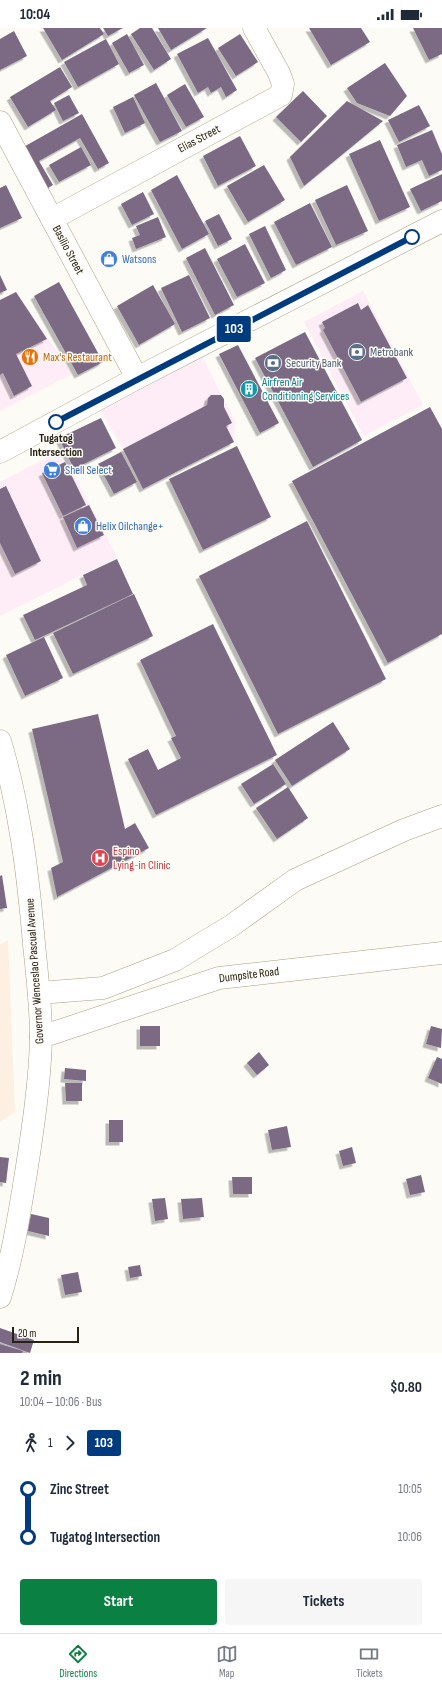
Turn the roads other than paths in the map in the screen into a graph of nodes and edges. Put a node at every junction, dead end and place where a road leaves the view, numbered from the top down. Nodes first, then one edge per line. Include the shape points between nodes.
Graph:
1 (254, 28) edge
2 (0, 122) edge
3 (52, 219) junction
4 (442, 222) edge
5 (137, 378) junction
6 (0, 452) edge
7 (0, 741) edge
8 (442, 816) edge
9 (442, 953) edge
10 (39, 993) junction
11 (41, 1037) junction
12 (0, 1297) edge

1 - 3 main road, Elias Street via 279,73 283,84 281,95
2 - 3 main road, Basilio Street
3 - 5 main road, Basilio Street
4 - 5 main road
5 - 6 main road
7 - 10 main road, Governor Wenceslao Pascual Avenue via 12,780 28,872
8 - 10 main road via 404,830 295,880 231,926 175,960 103,988
9 - 11 main road, Dumpsite Road via 219,978
10 - 11 main road, Governor Wenceslao Pascual Avenue
11 - 12 main road, Governor Wenceslao Pascual Avenue via 32,1140 9,1268

